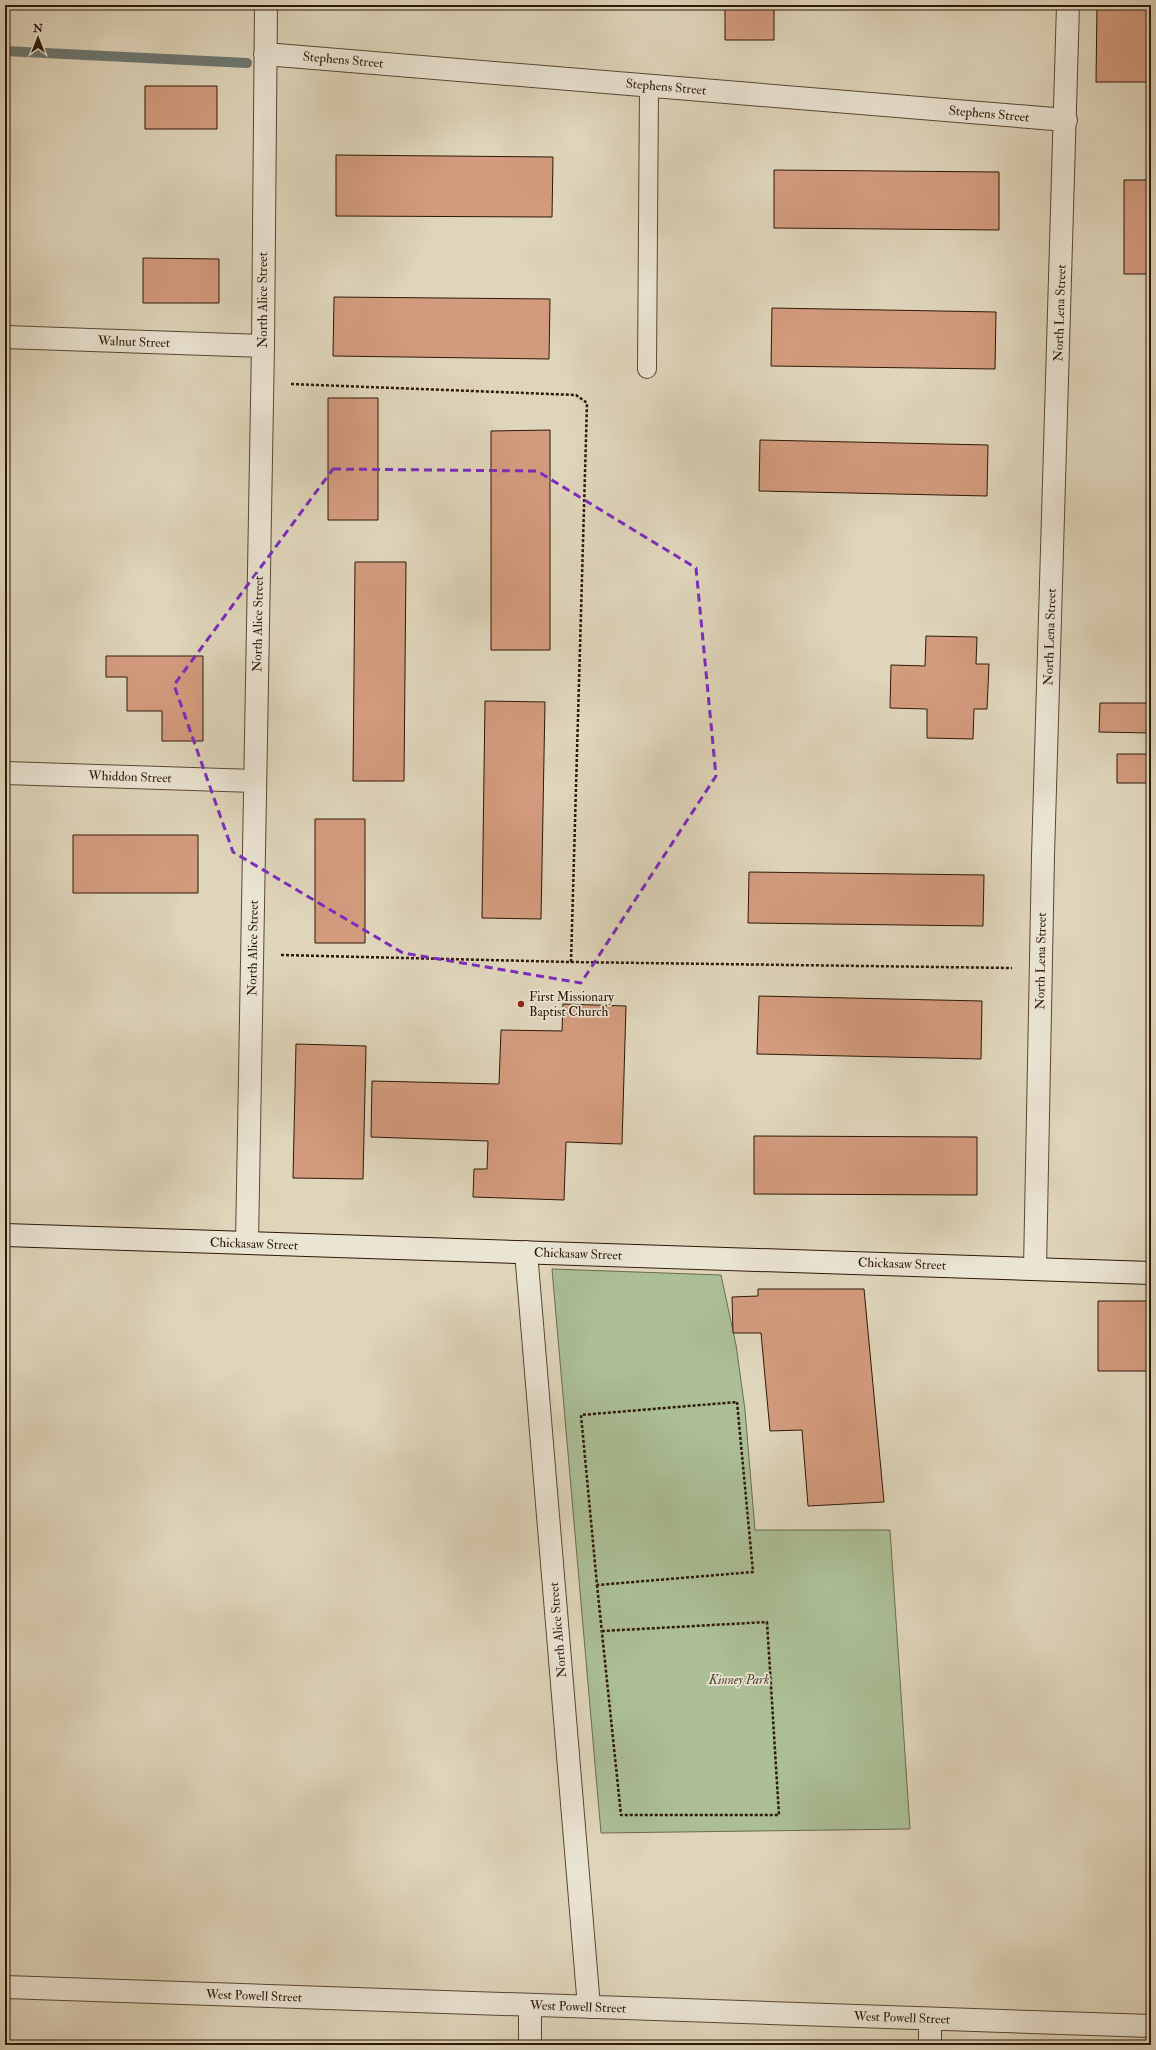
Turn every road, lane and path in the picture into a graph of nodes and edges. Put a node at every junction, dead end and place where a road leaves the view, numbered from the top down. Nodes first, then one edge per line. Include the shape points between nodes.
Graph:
1 (266, 5) edge
2 (1068, 5) edge
3 (265, 54) junction
4 (649, 86) junction
5 (1066, 120) junction
6 (5, 338) edge
7 (263, 346) junction
8 (647, 369) dead end
9 (262, 382) junction
10 (5, 773) edge
11 (256, 781) junction
12 (253, 954) junction
13 (571, 962) junction
14 (1041, 969) junction
15 (5, 1235) edge
16 (247, 1243) junction
17 (526, 1252) junction
18 (1034, 1268) junction
19 (1151, 1273) edge
20 (597, 1585) junction
21 (603, 1631) junction
22 (5, 1987) edge
23 (530, 2006) junction
24 (589, 2007) junction
25 (930, 2019) junction
26 (1151, 2026) edge
27 (530, 2045) edge
28 (930, 2045) edge

1 - 3 street, North Alice Street
2 - 5 street, North Lena Street
3 - 4 street, Stephens Street
3 - 7 street, North Alice Street
4 - 5 street, Stephens Street
4 - 8 lane
5 - 14 street, North Lena Street
6 - 7 street, Walnut Street
7 - 9 street, North Alice Street
9 - 11 street, North Alice Street
9 - 13 path via 576,395 587,403
10 - 11 street, Whiddon Street
11 - 12 street, North Alice Street
12 - 13 path
12 - 16 street, North Alice Street
13 - 14 path
14 - 18 street, North Lena Street
15 - 16 street, Chickasaw Street
16 - 17 street, Chickasaw Street
17 - 18 street, Chickasaw Street
17 - 24 street, North Alice Street
18 - 19 street, Chickasaw Street
20 - 20 path via 753,1572 737,1402 582,1415
20 - 21 path
21 - 21 path via 621,1815 778,1815 768,1622
22 - 23 street, West Powell Street
23 - 24 street, West Powell Street
23 - 27 street
24 - 25 street, West Powell Street
25 - 26 street, West Powell Street
25 - 28 street

